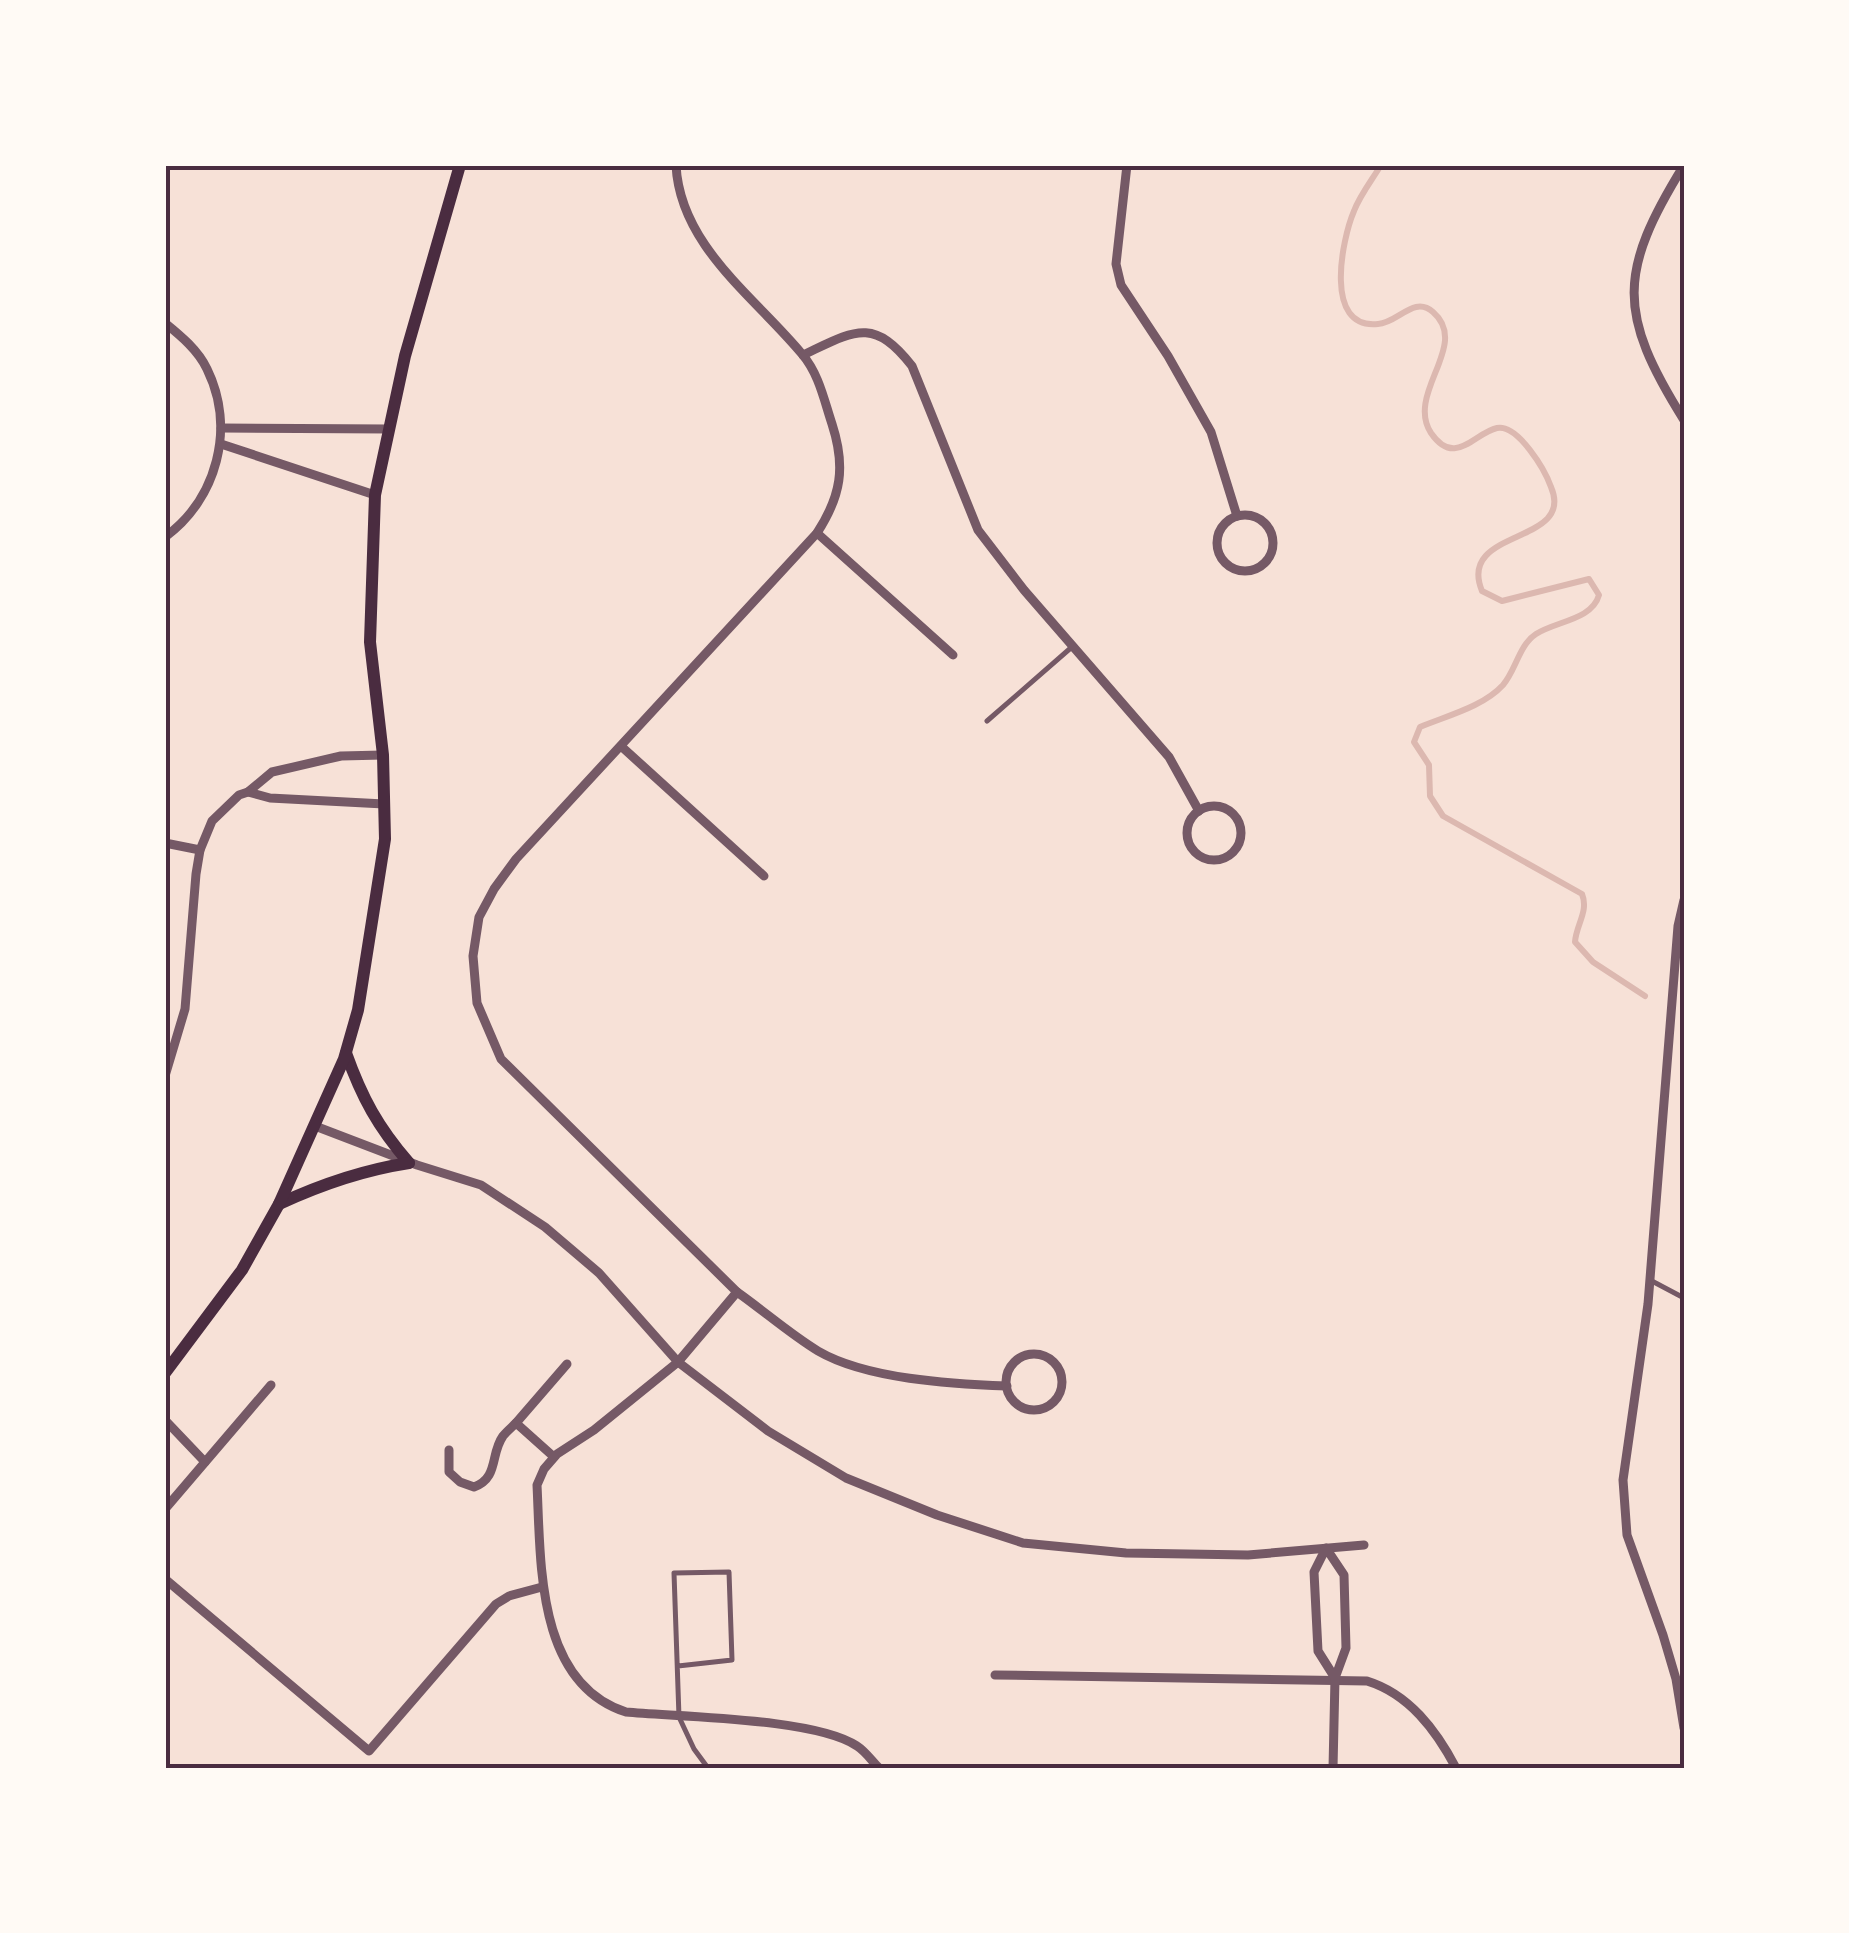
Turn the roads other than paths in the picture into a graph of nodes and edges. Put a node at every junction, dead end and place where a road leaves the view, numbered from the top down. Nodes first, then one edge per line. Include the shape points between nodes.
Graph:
1 (460, 165) edge
2 (676, 165) edge
3 (1127, 165) edge
4 (1684, 165) edge
5 (165, 322) edge
6 (803, 355) junction
7 (1684, 420) edge
8 (221, 428) junction
9 (388, 429) junction
10 (221, 444) junction
11 (374, 495) junction
12 (1237, 516) junction
13 (817, 533) junction
14 (165, 537) edge
15 (1073, 646) junction
16 (953, 655) dead end
17 (987, 721) dead end
18 (622, 747) junction
19 (383, 755) junction
20 (248, 792) junction
21 (384, 804) junction
22 (1199, 811) junction
23 (165, 842) edge
24 (200, 850) junction
25 (764, 876) dead end
26 (1684, 900) edge
27 (1682, 917) edge
28 (346, 1052) junction
29 (165, 1076) edge
30 (314, 1126) junction
31 (409, 1162) junction
32 (279, 1204) junction
33 (1650, 1280) junction
34 (737, 1292) junction
35 (1684, 1298) edge
36 (678, 1362) junction
37 (568, 1364) dead end
38 (165, 1373) edge
39 (271, 1385) dead end
40 (1007, 1386) junction
41 (165, 1420) edge
42 (516, 1423) junction
43 (448, 1450) dead end
44 (554, 1458) junction
45 (205, 1462) junction
46 (165, 1508) edge
47 (1364, 1545) dead end
48 (1326, 1548) junction
49 (165, 1579) edge
50 (542, 1587) junction
51 (678, 1666) junction
52 (995, 1675) dead end
53 (1335, 1678) junction
54 (680, 1717) junction
55 (1684, 1728) edge
56 (708, 1768) edge
57 (879, 1768) edge
58 (1334, 1768) edge
59 (1456, 1768) edge

1 - 9 main road
2 - 6 street via 688,214 711,254
3 - 12 street via 1116,264 1120,284 1211,432
4 - 7 street via 1662,200 1633,285 1643,347
5 - 8 street via 206,365
6 - 13 street via 822,388 840,446 834,508
6 - 15 street via 867,332 900,350 978,530
8 - 9 street
8 - 10 street
9 - 11 main road
10 - 11 street
10 - 14 street via 203,496
11 - 19 main road via 370,642
12 - 12 street via 1218,533 1218,551 1228,565 1254,569 1268,558 1272,539 1264,522
13 - 16 street
13 - 18 street
15 - 17 lane
15 - 22 street via 1169,757
18 - 25 street
18 - 34 street via 516,859 478,917 477,1003 501,1059
19 - 20 street via 341,756 272,772
19 - 21 main road
20 - 21 street
20 - 24 street via 212,821
21 - 28 main road via 374,920
22 - 22 street via 1188,824 1192,848 1213,861 1230,856 1241,840 1239,822 1226,809
23 - 24 street
24 - 29 street via 185,1009
26 - 27 street
27 - 33 street
28 - 30 main road
28 - 31 main road via 363,1100
30 - 31 street
30 - 32 main road
31 - 32 main road via 367,1170
31 - 36 street via 481,1185 545,1226 599,1273
32 - 38 main road via 242,1270
33 - 35 lane
33 - 55 street via 1624,1505 1627,1536 1664,1634
34 - 36 street
34 - 40 street via 839,1361 932,1383
36 - 44 street
36 - 48 street via 768,1431 846,1478 1023,1542 1126,1554
37 - 42 street
39 - 45 street
40 - 40 street via 1014,1401 1037,1410 1058,1396 1062,1380 1055,1363 1031,1354 1015,1362
41 - 45 street
42 - 43 street via 502,1436 486,1483 474,1488 448,1472
42 - 44 street
44 - 50 street via 537,1485
45 - 46 street
47 - 48 street
48 - 53 street via 1344,1575 1346,1648
48 - 53 street via 1314,1572 1318,1651
49 - 50 street via 369,1751 496,1604
50 - 54 street via 566,1667 578,1684 610,1707
51 - 51 lane via 674,1573 728,1572 732,1660
51 - 54 lane
52 - 53 street
53 - 58 street
53 - 59 street via 1367,1681 1402,1698 1435,1731
54 - 56 lane
54 - 57 street via 830,1733 858,1746

